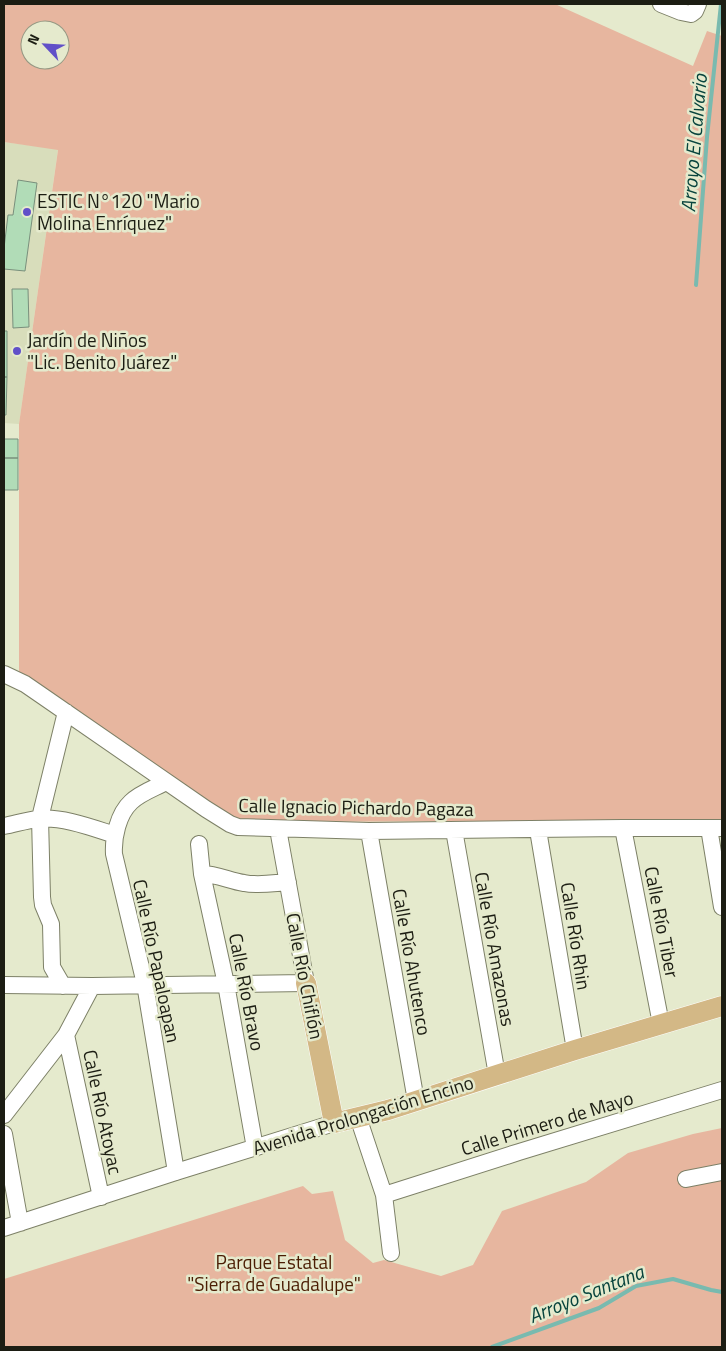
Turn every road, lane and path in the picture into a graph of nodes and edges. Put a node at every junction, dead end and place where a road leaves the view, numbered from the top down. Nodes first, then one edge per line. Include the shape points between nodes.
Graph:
1 (661, 4) edge
2 (698, 4) edge
3 (4, 674) edge
4 (66, 712) junction
5 (166, 782) junction
6 (40, 818) junction
7 (4, 826) edge
8 (623, 828) junction
9 (716, 828) edge
10 (278, 829) junction
11 (454, 830) junction
12 (538, 830) junction
13 (369, 831) junction
14 (114, 835) junction
15 (199, 844) dead end
16 (202, 874) junction
17 (288, 882) junction
18 (722, 907) edge
19 (306, 983) junction
20 (145, 984) junction
21 (226, 984) junction
22 (4, 985) edge
23 (63, 986) junction
24 (92, 986) junction
25 (722, 1006) edge
26 (661, 1024) junction
27 (66, 1035) junction
28 (575, 1050) junction
29 (496, 1075) junction
30 (722, 1090) edge
31 (416, 1101) junction
32 (4, 1115) edge
33 (358, 1117) junction
34 (334, 1124) junction
35 (4, 1134) edge
36 (255, 1148) junction
37 (176, 1172) junction
38 (722, 1172) edge
39 (686, 1179) dead end
40 (384, 1195) junction
41 (101, 1197) junction
42 (20, 1223) junction
43 (4, 1228) edge
44 (391, 1253) dead end

1 - 2 street via 690,14
3 - 4 street, Calle Ignacio Pichardo Pagaza
4 - 5 street, Calle Ignacio Pichardo Pagaza
4 - 6 street
5 - 10 street, Calle Ignacio Pichardo Pagaza via 230,824 244,828
5 - 14 street, Calle Río Papaloapan via 131,801
6 - 7 street
6 - 14 street via 82,824
6 - 23 street via 42,897 51,924 52,967
8 - 9 street, Calle Ignacio Pichardo Pagaza
8 - 12 street, Calle Ignacio Pichardo Pagaza
8 - 26 street, Calle Río Tiber
9 - 18 street
10 - 13 street, Calle Ignacio Pichardo Pagaza
10 - 17 street, Calle Río Chiflón
11 - 12 street, Calle Ignacio Pichardo Pagaza
11 - 13 street, Calle Ignacio Pichardo Pagaza
11 - 29 street, Calle Río Amazonas
12 - 28 street, Calle Río Rhin
13 - 31 street, Calle Río Ahutenco
14 - 20 street, Calle Río Papaloapan via 114,854
15 - 16 street, Calle Río Bravo
16 - 17 street via 243,883
16 - 21 street, Calle Río Bravo
17 - 19 street, Calle Río Chiflón
19 - 21 street
19 - 34 main road, Calle Río Chiflón
20 - 21 street
20 - 24 street
20 - 37 street, Calle Río Papaloapan
21 - 36 street, Calle Río Bravo
22 - 23 street
23 - 24 street
24 - 27 street
25 - 26 main road, Avenida Prolongación Encino
26 - 28 main road, Avenida Prolongación Encino
27 - 32 street
27 - 41 street, Calle Río Atoyac
28 - 29 main road, Avenida Prolongación Encino
29 - 31 main road, Avenida Prolongación Encino
30 - 40 street, Calle Primero de Mayo
31 - 33 main road, Avenida Prolongación Encino
33 - 34 main road, Avenida Prolongación Encino
33 - 40 street
34 - 36 street, Avenida Prolongación Encino
35 - 42 street
36 - 37 street, Avenida Prolongación Encino
37 - 41 street, Avenida Prolongación Encino
38 - 39 street
40 - 44 street
41 - 42 street, Avenida Prolongación Encino
42 - 43 street, Avenida Prolongación Encino

